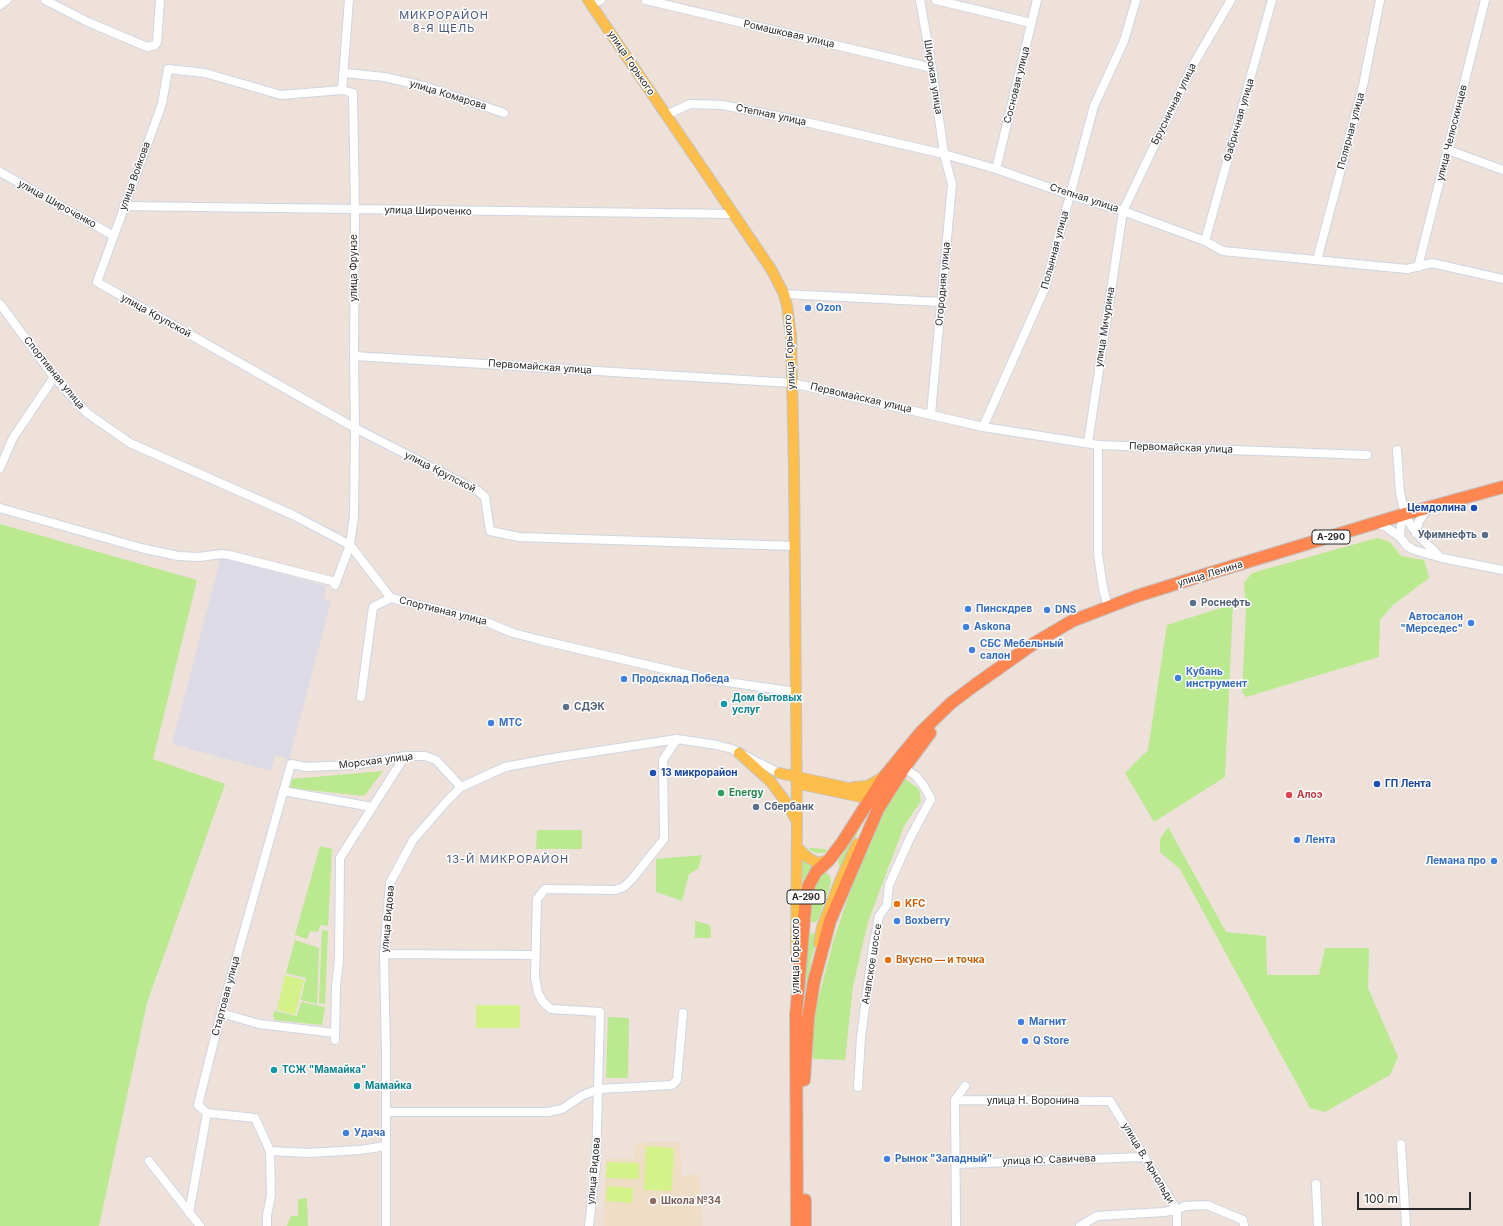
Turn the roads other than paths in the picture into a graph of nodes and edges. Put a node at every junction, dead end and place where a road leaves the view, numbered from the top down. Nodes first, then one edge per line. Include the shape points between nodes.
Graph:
1 (7, 0) edge
2 (45, 0) edge
3 (160, 0) edge
4 (349, 0) edge
5 (601, 0) edge
6 (646, 0) edge
7 (920, 0) edge
8 (936, 0) edge
9 (1036, 0) edge
10 (1136, 0) edge
11 (1231, 0) edge
12 (1272, 0) edge
13 (1380, 0) edge
14 (1485, 0) edge
15 (589, 2) edge
16 (0, 4) edge
17 (1032, 23) junction
18 (932, 68) junction
19 (344, 73) junction
20 (342, 90) junction
21 (504, 113) dead end
22 (666, 115) junction
23 (1448, 150) junction
24 (944, 154) junction
25 (996, 169) junction
26 (1503, 170) edge
27 (0, 172) edge
28 (1070, 195) junction
29 (124, 206) junction
30 (355, 210) junction
31 (1123, 211) junction
32 (733, 214) junction
33 (114, 236) junction
34 (1205, 241) junction
35 (1317, 260) junction
36 (1418, 267) junction
37 (1503, 279) edge
38 (97, 282) joint
39 (784, 294) junction
40 (941, 302) junction
41 (0, 304) edge
42 (354, 356) junction
43 (54, 377) junction
44 (792, 382) junction
45 (931, 414) junction
46 (983, 427) junction
47 (355, 428) junction
48 (1088, 443) junction
49 (1098, 445) junction
50 (1396, 450) dead end
51 (1367, 454) dead end
52 (0, 468) edge
53 (1503, 487) edge
54 (1429, 507) junction
55 (0, 508) edge
56 (1405, 514) junction
57 (1377, 523) junction
58 (1416, 533) junction
59 (1400, 536) junction
60 (350, 545) junction
61 (795, 546) junction
62 (1442, 558) junction
63 (1503, 570) edge
64 (391, 598) junction
65 (1108, 607) junction
66 (796, 692) junction
67 (361, 697) dead end
68 (942, 713) junction
69 (677, 739) junction
70 (739, 753) junction
71 (405, 756) junction
72 (291, 764) joint
73 (904, 768) junction
74 (779, 773) joint
75 (884, 777) junction
76 (796, 780) junction
77 (461, 787) junction
78 (850, 788) junction
79 (283, 791) junction
80 (870, 798) junction
81 (884, 799) junction
82 (372, 807) junction
83 (797, 822) junction
84 (797, 847) junction
85 (829, 860) junction
86 (384, 954) junction
87 (536, 955) junction
88 (221, 1013) junction
89 (683, 1013) dead end
90 (796, 1016) junction
91 (965, 1086) dead end
92 (858, 1087) dead end
93 (599, 1089) junction
94 (955, 1100) junction
95 (1110, 1101) joint
96 (804, 1104) junction
97 (386, 1112) junction
98 (207, 1113) junction
99 (1401, 1144) dead end
100 (386, 1146) junction
101 (270, 1151) junction
102 (1143, 1157) junction
103 (149, 1161) dead end
104 (956, 1164) junction
105 (1316, 1184) dead end
106 (1177, 1210) junction
107 (189, 1213) junction
108 (1244, 1223) edge
109 (200, 1226) edge
110 (268, 1226) edge
111 (386, 1226) edge
112 (589, 1226) edge
113 (797, 1226) edge
114 (805, 1226) edge
115 (956, 1226) edge
116 (1080, 1226) edge
117 (1177, 1226) edge
118 (1318, 1226) edge
119 (1406, 1226) edge

1 - 16 street
2 - 3 street via 147,47 157,42
4 - 19 street
5 - 15 street
6 - 18 street, Ромашковая улица
7 - 18 street, Широкая улица
8 - 17 street
9 - 17 street, Сосновая улица
10 - 28 street, Полынная улица via 1124,41 1094,106
11 - 31 street, Брусничная улица via 1193,65
12 - 34 street, Фабричная улица
13 - 35 street, Полярная улица via 1363,86
14 - 23 street, улица Челюскинцев
15 - 22 main road, улица Горького
17 - 25 street, Сосновая улица
18 - 24 street, Широкая улица
19 - 20 street
19 - 21 street, улица Комарова via 384,77 424,86
20 - 29 street, улица Войкова via 281,95 205,73 168,69 162,104
20 - 30 street, улица Фрунзе via 353,93
22 - 24 street, Степная улица via 690,104 723,105
22 - 32 main road, улица Горького
23 - 26 street
23 - 36 street, улица Челюскинцев
24 - 25 street, Степная улица
24 - 40 street, Огородняя улица via 952,184
25 - 28 street, Степная улица
27 - 33 street, улица Широченко
28 - 31 street, Степная улица
28 - 46 street, Полынная улица via 1045,288
29 - 30 street, улица Широченко
29 - 33 street, улица Войкова
30 - 32 street, улица Широченко
30 - 42 street, улица Фрунзе
31 - 34 street, Степная улица
31 - 48 street, улица Мичурина
32 - 39 main road, улица Горького via 771,269
33 - 38 street, улица Войкова
34 - 35 street, Степная улица via 1223,251
35 - 36 street, Степная улица via 1407,269
36 - 37 street, Степная улица via 1432,263
38 - 47 street, улица Крупской
39 - 40 street
39 - 44 main road, улица Горького via 791,335
40 - 45 street, Огородняя улица
41 - 43 street, Спортивная улица
42 - 44 street, Первомайская улица
42 - 47 street, улица Фрунзе
43 - 52 street via 13,438
43 - 60 street, Спортивная улица via 86,413 130,443 294,515
44 - 45 street, Первомайская улица
44 - 61 main road, улица Горького
45 - 46 street, Первомайская улица
46 - 48 street, Первомайская улица
47 - 60 street, улица Фрунзе via 354,516
47 - 61 street, улица Крупской via 478,491 485,497 490,532 520,537
48 - 49 street, Первомайская улица
49 - 51 street, Первомайская улица
49 - 65 street via 1098,554
50 - 56 street via 1400,493
53 - 54 highway, улица Ленина / А-290
54 - 56 highway, улица Ленина / А-290
54 - 58 street via 1419,522
55 - 60 street, улица Фрунзе via 178,556 229,555 336,584
56 - 57 highway, улица Ленина / А-290
56 - 58 street
56 - 59 street
57 - 59 street
57 - 65 highway, улица Ленина / А-290
58 - 62 street
59 - 62 street via 1414,550
60 - 64 street, Спортивная улица
61 - 66 main road, улица Горького
62 - 63 street
64 - 66 street, Спортивная улица via 484,621 513,633 548,642 707,679
64 - 67 street via 373,607
65 - 68 highway, улица Ленина / А-290 via 1072,621 1032,644 975,685
66 - 76 main road, улица Горького
68 - 73 highway, А-290
68 - 75 highway, А-290 via 921,732
69 - 70 street, улица Видова via 717,745
69 - 77 street, улица Видова via 505,767
69 - 87 street, улица Видова via 663,760 664,839 624,888 545,889 537,899
70 - 74 street, улица Видова
70 - 83 main road via 771,782
71 - 72 street, Морская улица via 355,765 306,767
71 - 77 street, Морская улица via 425,756 436,760
71 - 82 street
72 - 79 street, Стартовая улица
73 - 81 highway, А-290
73 - 92 street, Анапское шоссе via 916,776 931,799 889,885 887,905 879,916 862,1029
74 - 76 main road, улица Видова
75 - 78 main road via 867,786
75 - 80 highway, А-290
76 - 78 main road
76 - 80 main road via 818,789
76 - 83 main road, улица Горького
77 - 86 street, улица Видова via 413,840 390,883
78 - 80 main road via 862,791
79 - 82 street
79 - 88 street, Стартовая улица
80 - 81 main road
80 - 85 highway, А-290
80 - 96 main road via 874,804 872,814 842,876 822,927 810,978 802,1027 799,1088 799,1095
81 - 96 highway, А-290 via 830,921 814,982 808,1019
82 - 88 street via 340,858 335,1036 259,1024
83 - 84 main road, улица Горького
84 - 85 main road via 817,862
84 - 90 main road, улица Горького
85 - 90 highway, А-290 via 816,872 808,885
86 - 87 street
86 - 97 street, улица Видова
87 - 93 street, улица Видова via 535,977 538,993 543,1002 551,1009 600,1012
88 - 98 street, Стартовая улица via 198,1104
89 - 93 street via 677,1080 672,1086
90 - 113 highway
91 - 94 street
93 - 97 street via 583,1095 562,1109 548,1112
93 - 112 street, улица Видова via 596,1166
94 - 95 street, улица Н. Воронина
94 - 104 street
95 - 102 street, улица В. Арнольди
96 - 114 highway
97 - 100 street, улица Видова
98 - 101 street via 255,1118
98 - 107 street
99 - 119 street
100 - 101 street via 360,1150
100 - 111 street, улица Видова
101 - 110 street via 271,1196 267,1215
102 - 104 street, улица Ю. Савичева
102 - 106 street, улица В. Арнольди
103 - 107 street
104 - 115 street
105 - 118 street
106 - 108 street via 1185,1206 1207,1205
106 - 116 street via 1097,1216
106 - 117 street, улица В. Арнольди
107 - 109 street

